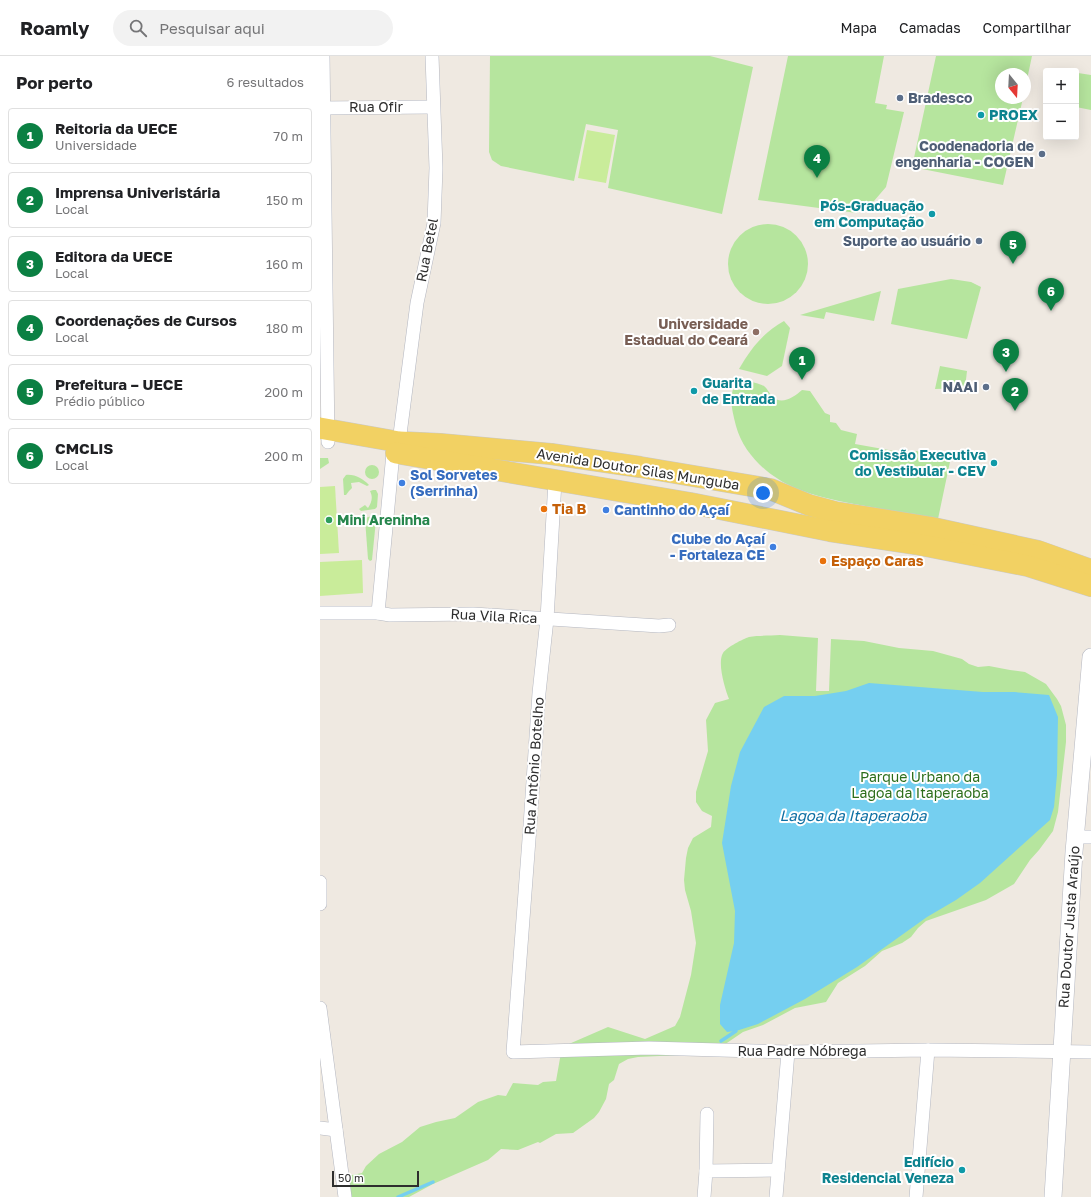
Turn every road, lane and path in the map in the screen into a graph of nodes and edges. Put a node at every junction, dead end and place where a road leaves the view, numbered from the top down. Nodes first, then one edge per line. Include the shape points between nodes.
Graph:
1 (323, 56) edge
2 (432, 56) edge
3 (433, 107) junction
4 (322, 108) edge
5 (324, 435) edge
6 (396, 447) junction
7 (551, 454) junction
8 (555, 481) junction
9 (763, 488) junction
10 (690, 504) junction
11 (1091, 570) edge
12 (1091, 586) edge
13 (378, 612) junction
14 (320, 613) edge
15 (547, 619) junction
16 (668, 625) dead end
17 (1091, 658) edge
18 (1083, 837) edge
19 (320, 882) edge
20 (320, 904) edge
21 (320, 1008) edge
22 (928, 1050) junction
23 (513, 1052) joint
24 (788, 1052) junction
25 (1061, 1052) junction
26 (1091, 1052) edge
27 (707, 1114) dead end
28 (320, 1128) edge
29 (336, 1130) junction
30 (778, 1170) junction
31 (706, 1171) junction
32 (345, 1197) edge
33 (704, 1197) edge
34 (776, 1197) edge
35 (916, 1197) edge
36 (1053, 1197) edge

1 - 4 street
2 - 3 street, Rua Betel
3 - 4 street, Rua Ofir
3 - 6 street, Rua Betel via 436,168 434,223 416,303
4 - 5 street
5 - 6 main road, Avenida Doutor Silas Munguba
6 - 7 main road, Avenida Doutor Silas Munguba via 440,444
6 - 8 main road, Avenida Doutor Silas Munguba
6 - 13 street, Rua Betel
7 - 8 main road
7 - 9 main road, Avenida Doutor Silas Munguba
8 - 10 main road, Avenida Doutor Silas Munguba
8 - 15 street, Rua Antônio Botelho
9 - 10 main road via 753,504 713,497
9 - 11 main road, Avenida Doutor Silas Munguba via 835,512 929,527 1038,551
10 - 12 main road, Avenida Doutor Silas Munguba via 1028,566
13 - 14 street, Rua Vila Rica
13 - 15 street, Rua Vila Rica via 390,615 473,614
15 - 16 street, Rua Vila Rica
15 - 23 street, Rua Antônio Botelho via 539,693
17 - 18 street, Rua Doutor Justa Araújo
18 - 25 street, Rua Doutor Justa Araújo
19 - 20 street
21 - 29 street
22 - 24 street, Rua Padre Nóbrega
22 - 25 street, Rua Padre Nóbrega
22 - 35 street
23 - 24 street, Rua Padre Nóbrega via 649,1048
24 - 30 street
25 - 26 street, Rua Padre Nóbrega
25 - 36 street, Rua Doutor Justa Araújo
27 - 31 street
28 - 29 street
29 - 32 street
30 - 31 street
30 - 34 street
31 - 33 street

